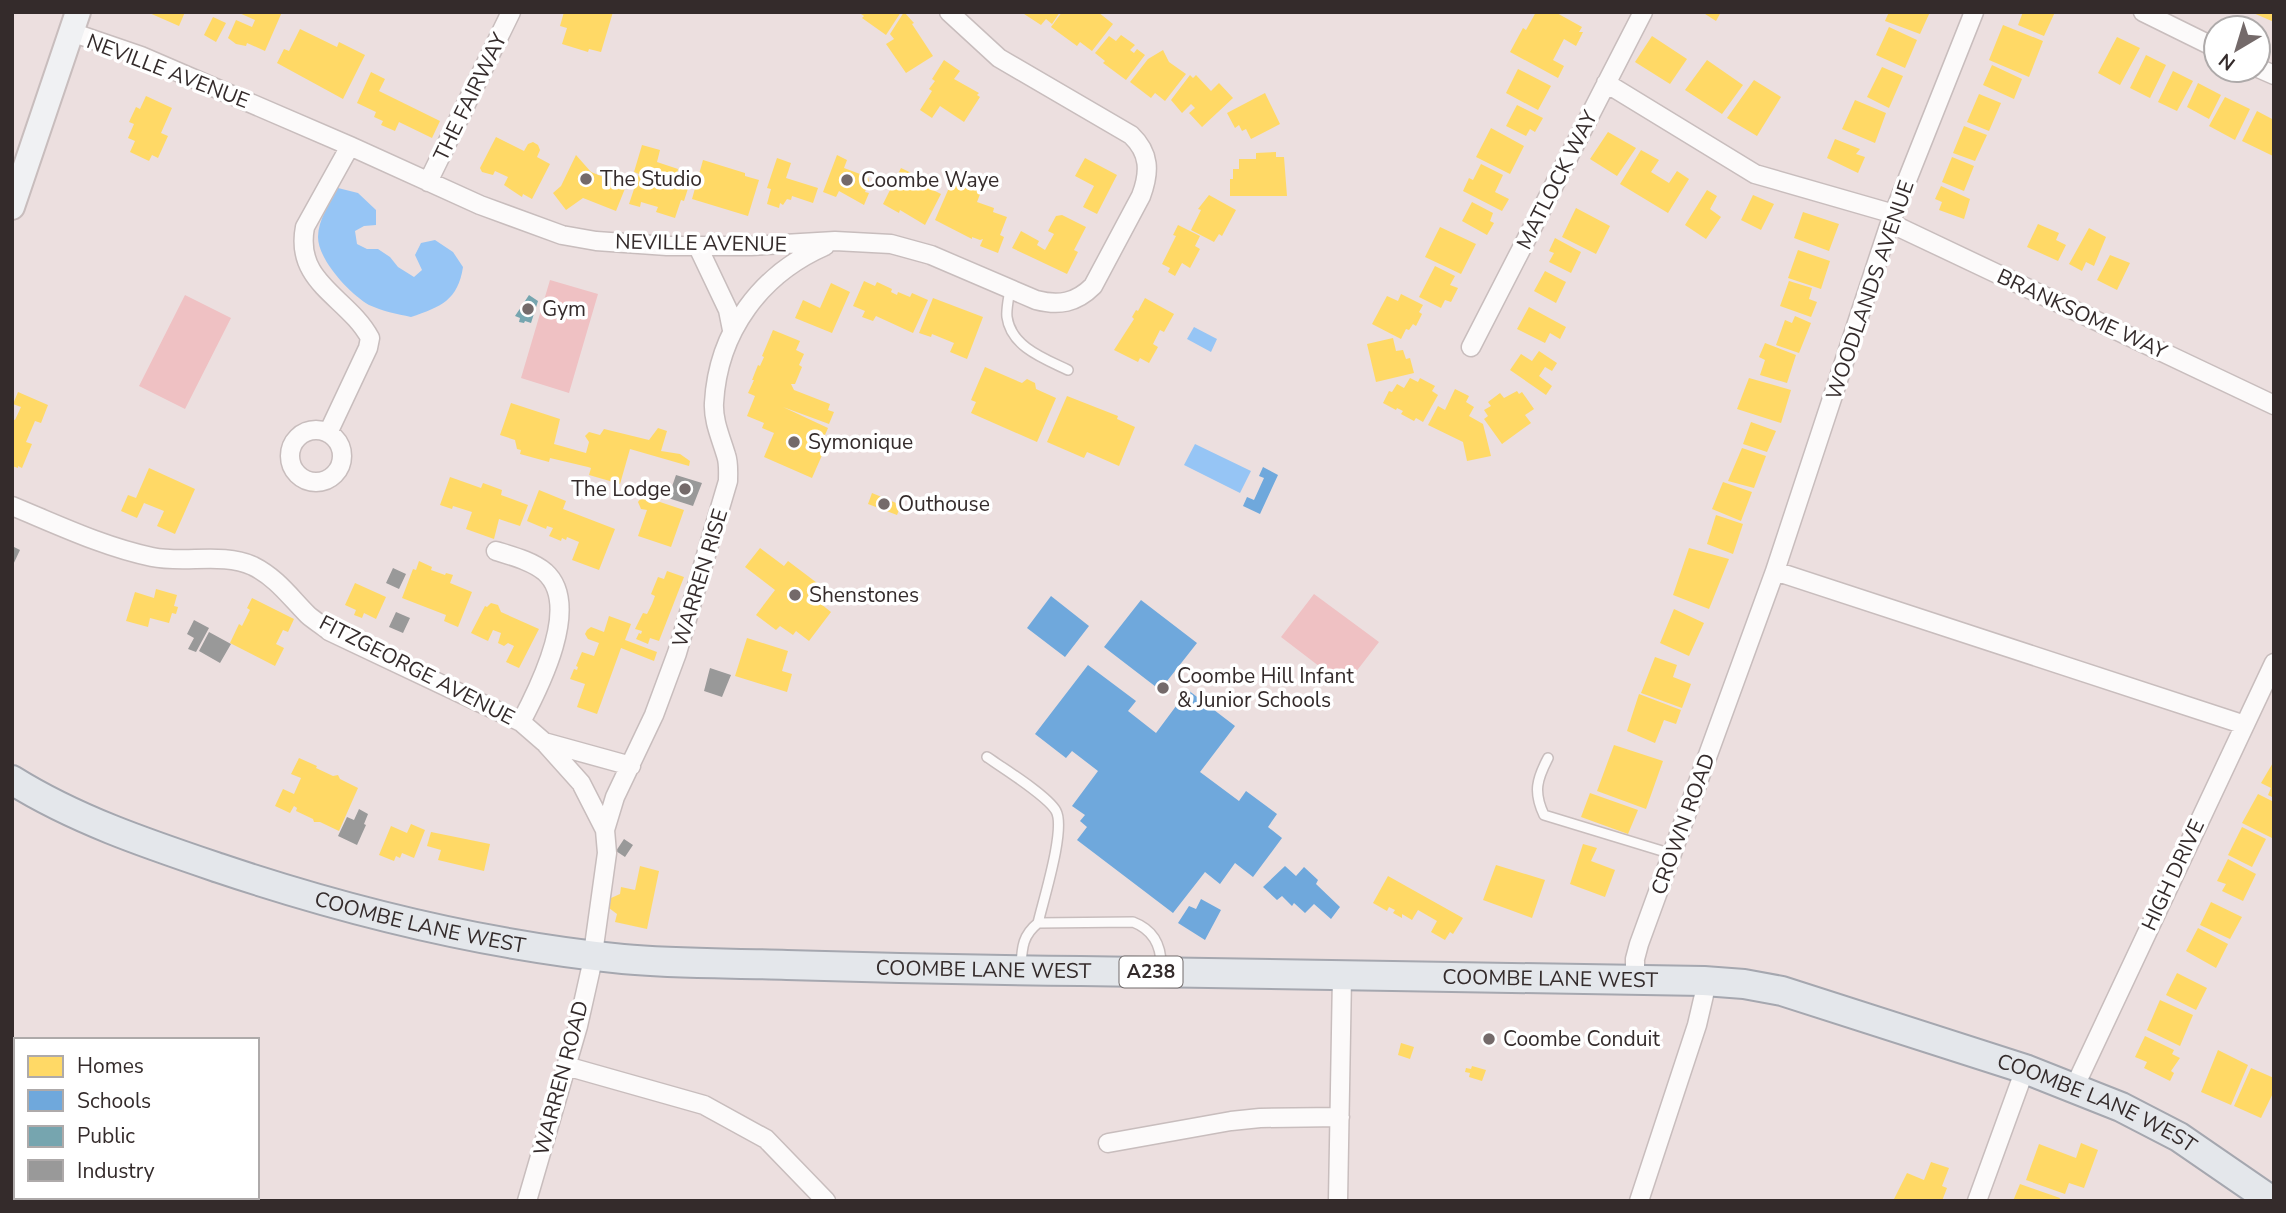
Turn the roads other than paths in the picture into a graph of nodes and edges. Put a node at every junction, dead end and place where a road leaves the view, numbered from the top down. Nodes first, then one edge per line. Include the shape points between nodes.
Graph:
1 (511, 12) edge
2 (949, 12) edge
3 (1643, 12) edge
4 (1974, 12) edge
5 (2143, 12) edge
6 (74, 22) edge
7 (2202, 41) edge
8 (1606, 83) junction
9 (350, 146) junction
10 (428, 182) junction
11 (13, 205) edge
12 (1892, 219) junction
13 (835, 242) junction
14 (698, 247) junction
15 (1010, 289) junction
16 (732, 330) junction
17 (1471, 347) dead end
18 (1068, 370) dead end
19 (2274, 405) edge
20 (328, 433) dead end
21 (12, 506) edge
22 (496, 551) dead end
23 (1775, 571) junction
24 (2274, 663) edge
25 (1739, 669) joint
26 (521, 722) junction
27 (2245, 725) junction
28 (544, 742) junction
29 (987, 757) dead end
30 (1548, 758) dead end
31 (631, 766) junction
32 (12, 780) edge
33 (604, 830) junction
34 (1672, 854) junction
35 (1038, 923) junction
36 (593, 955) junction
37 (1020, 971) junction
38 (1161, 973) junction
39 (1342, 976) junction
40 (1635, 980) junction
41 (1704, 981) junction
42 (566, 1066) junction
43 (2025, 1069) junction
44 (2074, 1088) junction
45 (1340, 1117) junction
46 (1108, 1143) dead end
47 (527, 1201) edge
48 (826, 1201) edge
49 (1338, 1201) edge
50 (1639, 1201) edge
51 (1977, 1201) edge
52 (2272, 1201) edge

1 - 10 street, THE FAIRWAY
2 - 15 street, NEVILLE AVENUE via 999,58 1131,135 1142,145 1148,162 1146,182 1119,239 1084,295 1052,304
3 - 8 street, MATLOCK WAY
4 - 12 street, WOODLANDS AVENUE
5 - 7 street
6 - 9 street, NEVILLE AVENUE via 141,56
6 - 11 main road
8 - 12 street, BRANKSOME WAY via 1755,174
8 - 17 street, MATLOCK WAY
9 - 10 street, NEVILLE AVENUE
9 - 20 street via 303,236 304,253 315,277 370,338
10 - 14 street, NEVILLE AVENUE via 562,235
12 - 19 street, BRANKSOME WAY
12 - 23 street, WOODLANDS AVENUE
13 - 14 street, NEVILLE AVENUE
13 - 15 street, NEVILLE AVENUE via 912,249
13 - 16 street, WARREN RISE via 774,277
14 - 16 street via 728,310
15 - 18 lane via 1007,317 1020,342
16 - 31 street, WARREN RISE via 713,404 727,457 728,481 677,653
21 - 26 street, FITZGEORGE AVENUE via 96,541 152,557 251,565 278,581 330,631
22 - 26 street via 523,559 546,573 559,592 559,622 551,653
23 - 25 street, WOODLANDS AVENUE
23 - 27 street
24 - 27 street, HIGH DRIVE
25 - 34 street, CROWN ROAD
26 - 28 street, FITZGEORGE AVENUE
27 - 44 street, HIGH DRIVE
28 - 31 street, FITZGEORGE AVENUE
28 - 33 street via 581,783
29 - 35 lane via 1056,811 1059,834
30 - 34 lane via 1537,778 1544,815
31 - 33 street, WARREN RISE
32 - 36 main road, COOMBE LANE WEST / A238 via 127,836 306,896 460,934
33 - 36 street, WARREN RISE via 607,853
34 - 40 street, CROWN ROAD via 1639,944
35 - 37 lane via 1022,945
35 - 38 lane via 1133,922 1147,927 1160,950
36 - 37 main road, COOMBE LANE WEST / A238 via 650,961
36 - 42 street, WARREN ROAD
37 - 38 main road, COOMBE LANE WEST / A238
38 - 39 main road, COOMBE LANE WEST / A238
39 - 40 main road, COOMBE LANE WEST / A238
39 - 45 street
40 - 41 main road, COOMBE LANE WEST / A238
41 - 43 main road, COOMBE LANE WEST / A238 via 1782,991
41 - 50 street via 1697,1025
42 - 47 street, WARREN ROAD
42 - 48 street via 704,1105 766,1139
43 - 44 main road, COOMBE LANE WEST / A238
43 - 51 street
44 - 52 main road, COOMBE LANE WEST / A238 via 2179,1137
45 - 46 street via 1231,1121
45 - 49 street

